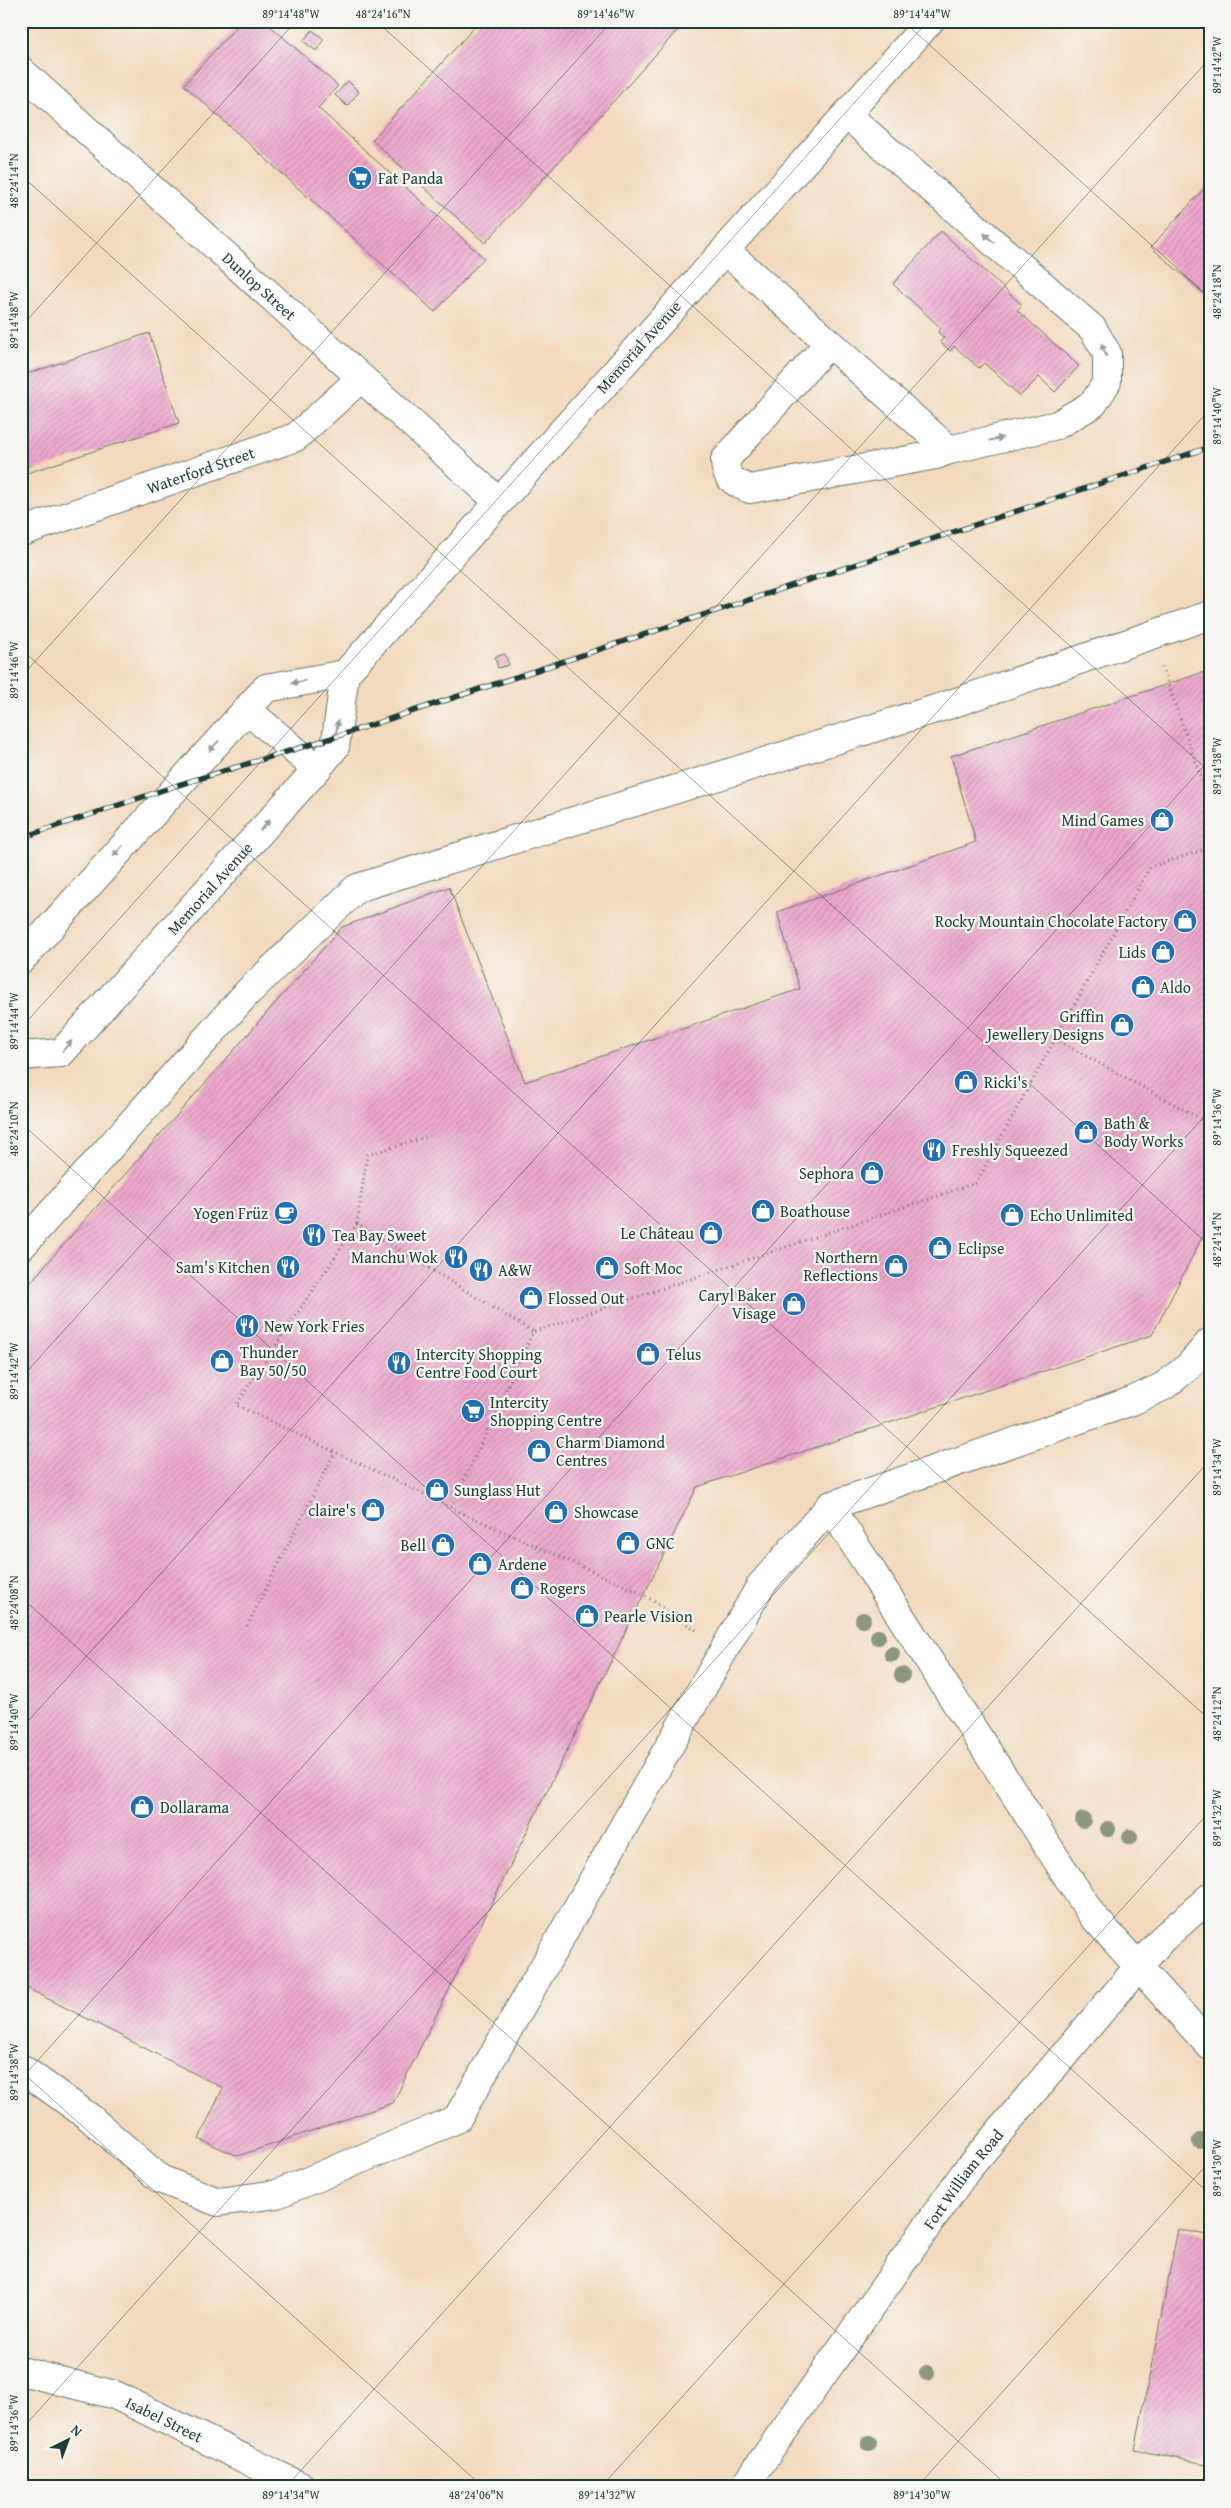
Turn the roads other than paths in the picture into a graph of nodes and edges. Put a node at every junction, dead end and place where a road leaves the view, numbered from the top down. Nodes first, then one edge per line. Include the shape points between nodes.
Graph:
1 (930, 21) edge
2 (21, 71) edge
3 (847, 115) junction
4 (726, 251) junction
5 (829, 343) junction
6 (362, 378) junction
7 (949, 450) junction
8 (498, 501) junction
9 (21, 532) edge
10 (1210, 615) edge
11 (346, 674) junction
12 (247, 710) junction
13 (317, 769) junction
14 (21, 960) edge
15 (21, 1056) edge
16 (21, 1247) edge
17 (1210, 1342) edge
18 (830, 1506) junction
19 (1210, 1896) edge
20 (1139, 1969) junction
21 (1210, 2046) edge
22 (21, 2068) edge
23 (21, 2371) edge
24 (302, 2487) edge
25 (744, 2487) edge

1 - 3 main road, Memorial Avenue
2 - 6 main road, Dunlop Street
3 - 4 main road, Memorial Avenue
7 -> 3 main road via 1057,426 1093,404 1107,382 1107,352 1092,329
4 - 5 main road
4 - 8 main road, Memorial Avenue
5 - 7 main road
5 - 7 main road via 725,460 725,471 731,481 750,490
6 - 8 main road, Dunlop Street
6 - 9 main road, Waterford Street via 296,437
8 - 11 main road, Memorial Avenue
10 - 16 main road via 945,706 357,888 247,993
11 -> 12 main road via 266,688
13 -> 11 main road, Memorial Avenue via 335,747
12 - 13 main road
12 -> 14 main road
15 -> 13 main road, Memorial Avenue via 61,1053
17 - 18 main road via 1189,1366 1164,1386 1132,1400
18 - 20 main road via 1092,1915
18 - 22 main road via 761,1585 457,2119 277,2194 218,2202 160,2179 89,2117
19 - 20 main road, Fort William Road via 1162,1940
20 - 21 main road
20 - 25 main road, Fort William Road via 966,2171
23 - 24 main road, Isabel Street via 115,2394

